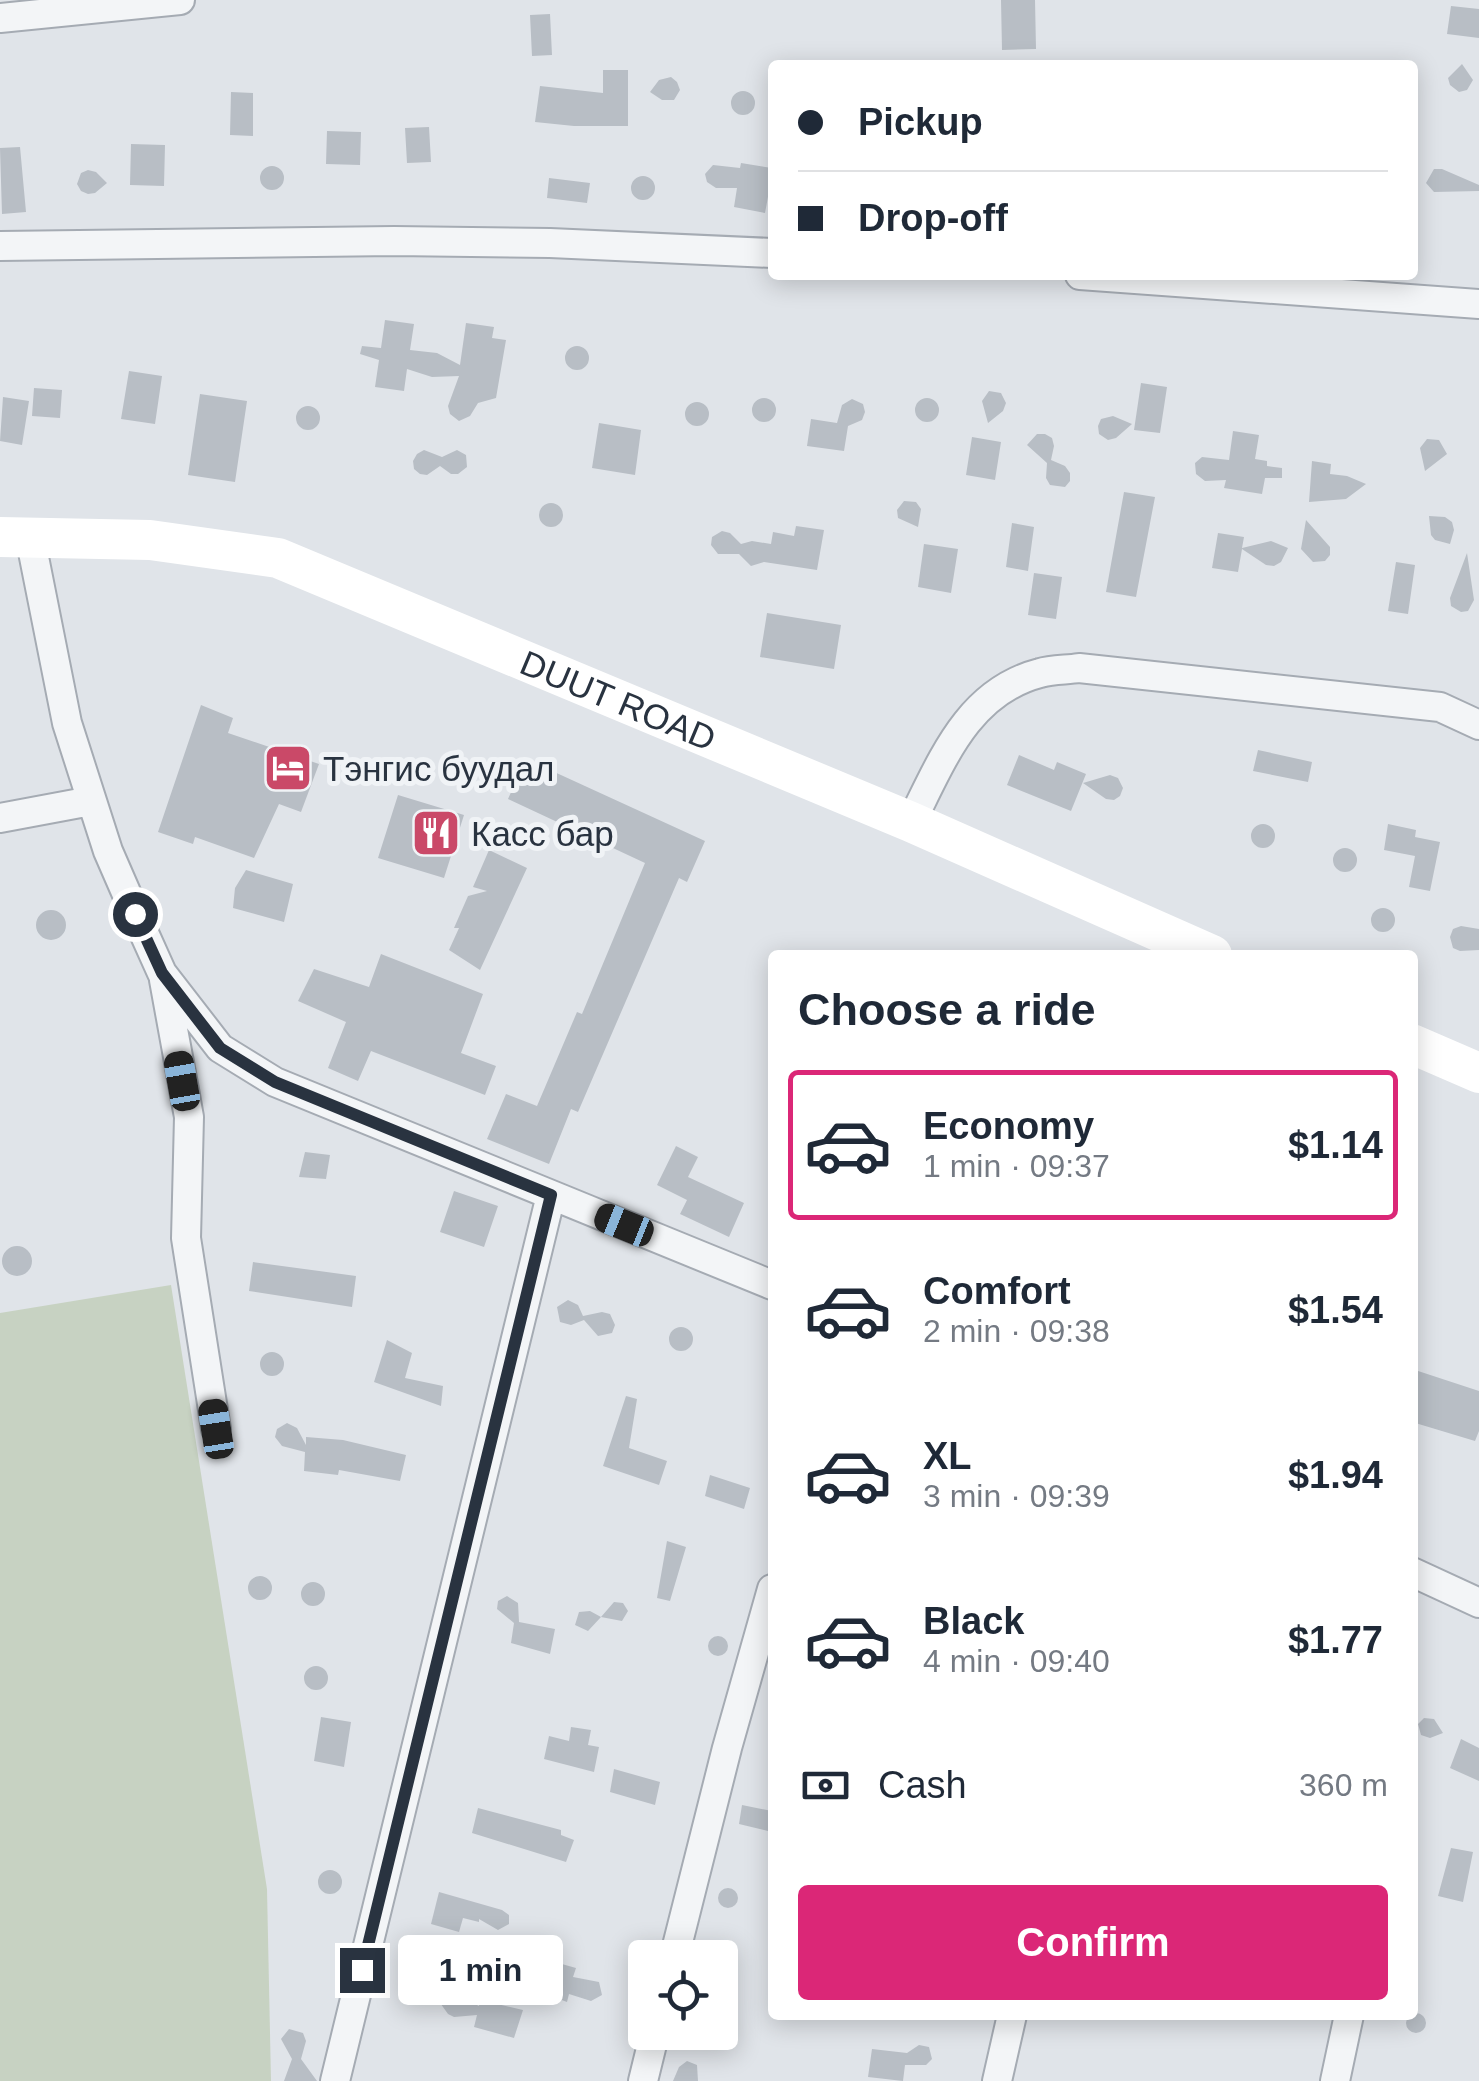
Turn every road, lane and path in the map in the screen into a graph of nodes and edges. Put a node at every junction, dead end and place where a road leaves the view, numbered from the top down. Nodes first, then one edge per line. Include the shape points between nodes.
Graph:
1 (180, 0) edge
2 (0, 18) edge
3 (0, 246) edge
4 (768, 253) edge
5 (1149, 280) edge
6 (1479, 304) edge
7 (15, 537) edge
8 (1479, 700) edge
9 (1440, 707) junction
10 (1479, 725) edge
11 (91, 800) junction
12 (0, 818) edge
13 (910, 822) junction
14 (1201, 950) edge
15 (162, 973) junction
16 (1418, 1047) edge
17 (1479, 1073) edge
18 (551, 1195) junction
19 (768, 1282) edge
20 (216, 1429) dead end
21 (1418, 1575) edge
22 (768, 1603) edge
23 (1479, 1603) edge
24 (679, 1940) edge
25 (1011, 2020) edge
26 (1348, 2020) edge
27 (651, 2050) edge
28 (336, 2081) edge
29 (643, 2081) edge
30 (997, 2081) edge
31 (1335, 2081) edge

1 - 2 street
3 - 4 street via 394,241
5 - 6 street
7 - 11 street
7 - 13 main road, DUUT ROAD via 150,540 278,558
8 - 9 street
9 - 10 street
9 - 13 street via 1079,668 1040,673 974,710
11 - 12 street
11 - 15 street
13 - 14 main road, DUUT ROAD
15 - 18 street via 220,1048 275,1082
15 - 20 street via 189,1117 186,1238
16 - 17 main road
18 - 19 street
18 - 28 street
21 - 23 street
22 - 24 street
25 - 30 street
26 - 31 street
27 - 29 street

